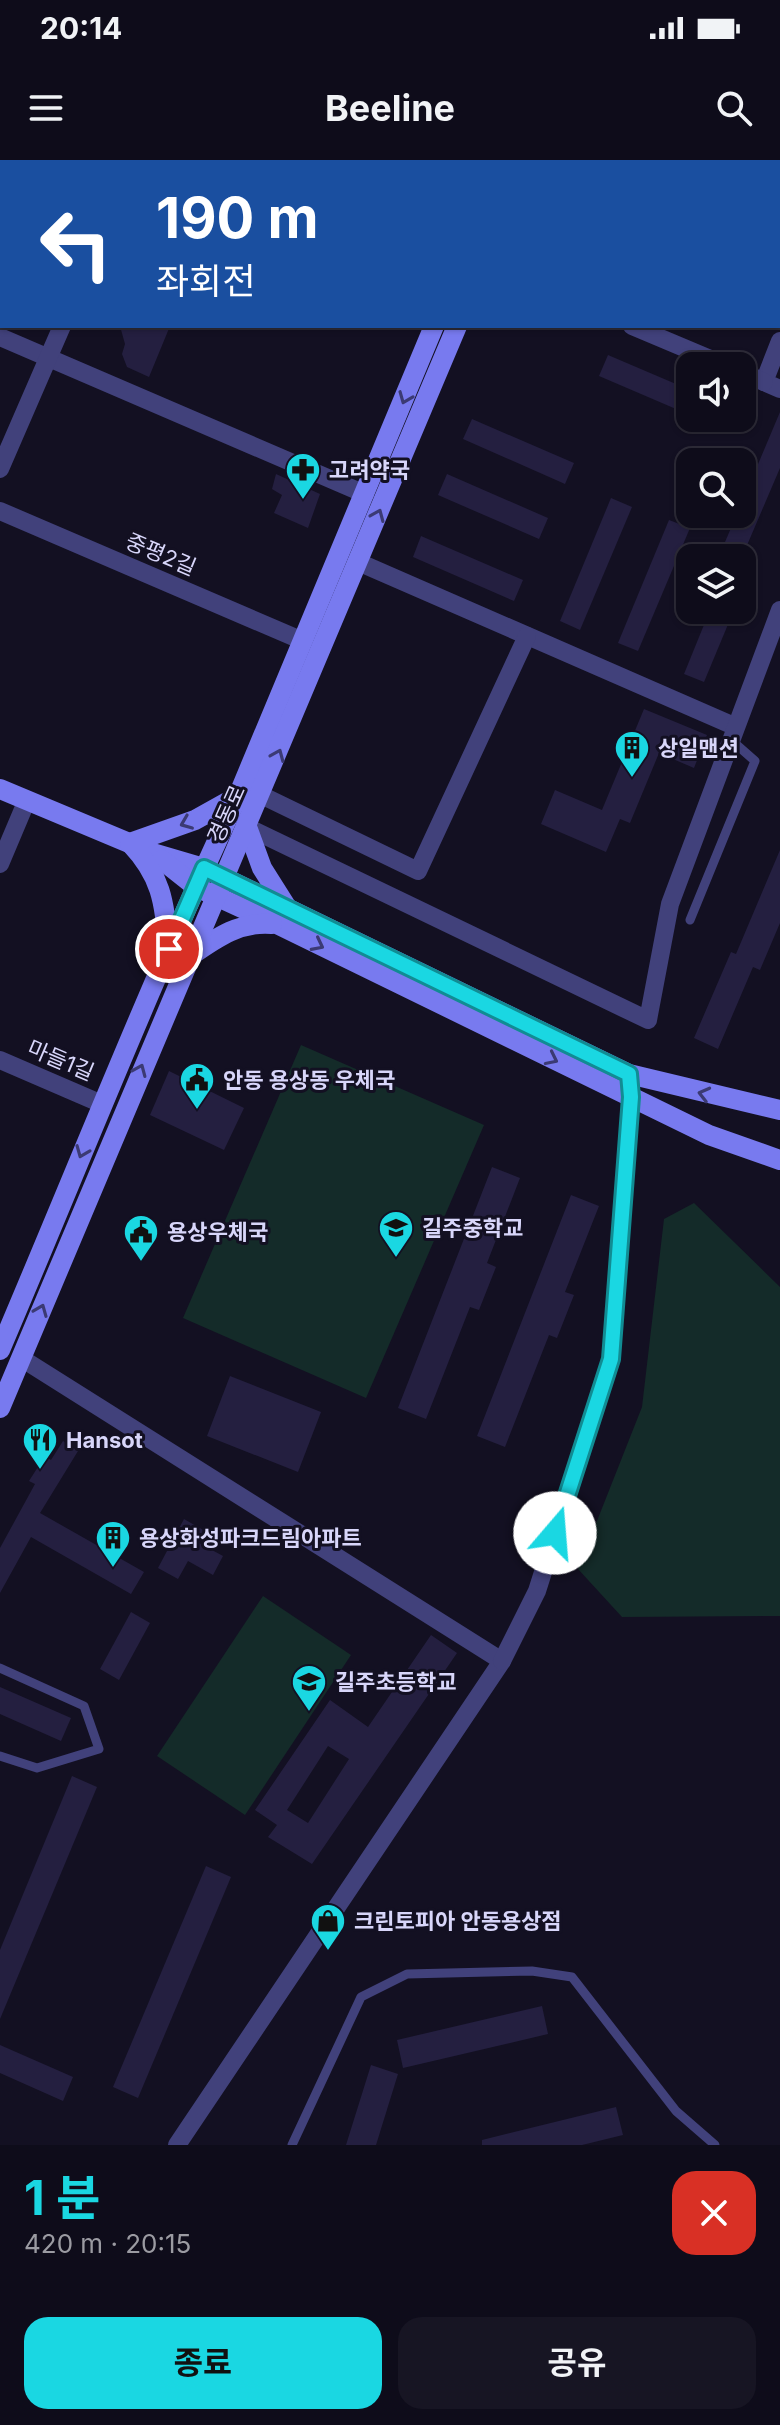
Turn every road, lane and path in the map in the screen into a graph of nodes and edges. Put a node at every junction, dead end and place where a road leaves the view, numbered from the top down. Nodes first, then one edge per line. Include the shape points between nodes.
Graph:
1 (61, 328) edge
2 (433, 328) edge
3 (456, 328) edge
4 (655, 330) edge
5 (0, 337) edge
6 (780, 341) edge
7 (699, 352) edge
8 (48, 358) junction
9 (772, 385) edge
10 (0, 469) edge
11 (365, 494) junction
12 (0, 511) edge
13 (358, 562) junction
14 (780, 610) edge
15 (527, 636) junction
16 (303, 641) junction
17 (732, 732) junction
18 (0, 789) edge
19 (261, 795) junction
20 (238, 796) junction
21 (27, 800) junction
22 (247, 827) junction
23 (130, 843) junction
24 (153, 853) junction
25 (0, 864) edge
26 (204, 868) junction
27 (225, 877) junction
28 (196, 887) junction
29 (216, 896) junction
30 (282, 916) junction
31 (690, 920) dead end
32 (169, 949) junction
33 (189, 957) junction
34 (0, 1060) edge
35 (629, 1074) junction
36 (631, 1097) junction
37 (102, 1104) junction
38 (780, 1110) edge
39 (780, 1160) edge
40 (1, 1343) edge
41 (21, 1358) junction
42 (0, 1408) edge
43 (502, 1661) junction
44 (0, 1668) edge
45 (0, 1756) edge
46 (177, 2145) edge
47 (292, 2145) edge
48 (715, 2145) edge

1 - 8 street
2 -> 11 street, 경동로
13 -> 3 street, 경동로
4 - 7 street
5 - 8 street
6 - 9 street
8 - 10 street
8 - 11 street
11 - 16 street, 경동로
12 - 16 street, 중평2길
13 - 15 street
19 -> 13 street, 경동로
14 - 17 street
15 - 17 street
15 - 19 street via 418,871
16 - 20 street, 경동로
17 - 22 street via 670,904 648,1020
17 - 31 lane via 755,761
18 - 21 street
19 - 22 street, 경동로
20 -> 23 street via 195,820
20 - 26 street, 경동로
21 - 23 street
21 - 25 street
22 - 27 street, 경동로
22 - 30 street
23 - 24 street
23 - 32 street via 157,877
24 - 26 street
24 - 28 street
26 - 27 street
26 - 28 street, 경동로
27 - 29 street, 경동로
27 - 30 street
28 - 29 street
28 - 32 street, 경동로
29 - 30 street
29 - 33 street, 경동로
30 - 33 street via 238,927
30 - 35 street
30 -> 36 street
32 - 37 street, 경동로
41 -> 33 street, 경동로
34 - 37 street, 마들1길
35 - 36 street
38 -> 35 street
36 - 39 street via 709,1135
36 - 43 street via 611,1359 537,1591
37 -> 40 street, 경동로
41 - 42 street, 경동로
41 - 43 street
43 - 46 street
44 - 45 lane via 84,1706 99,1749 37,1768
47 - 48 lane via 361,1997 407,1974 532,1971 572,1977 676,2111

